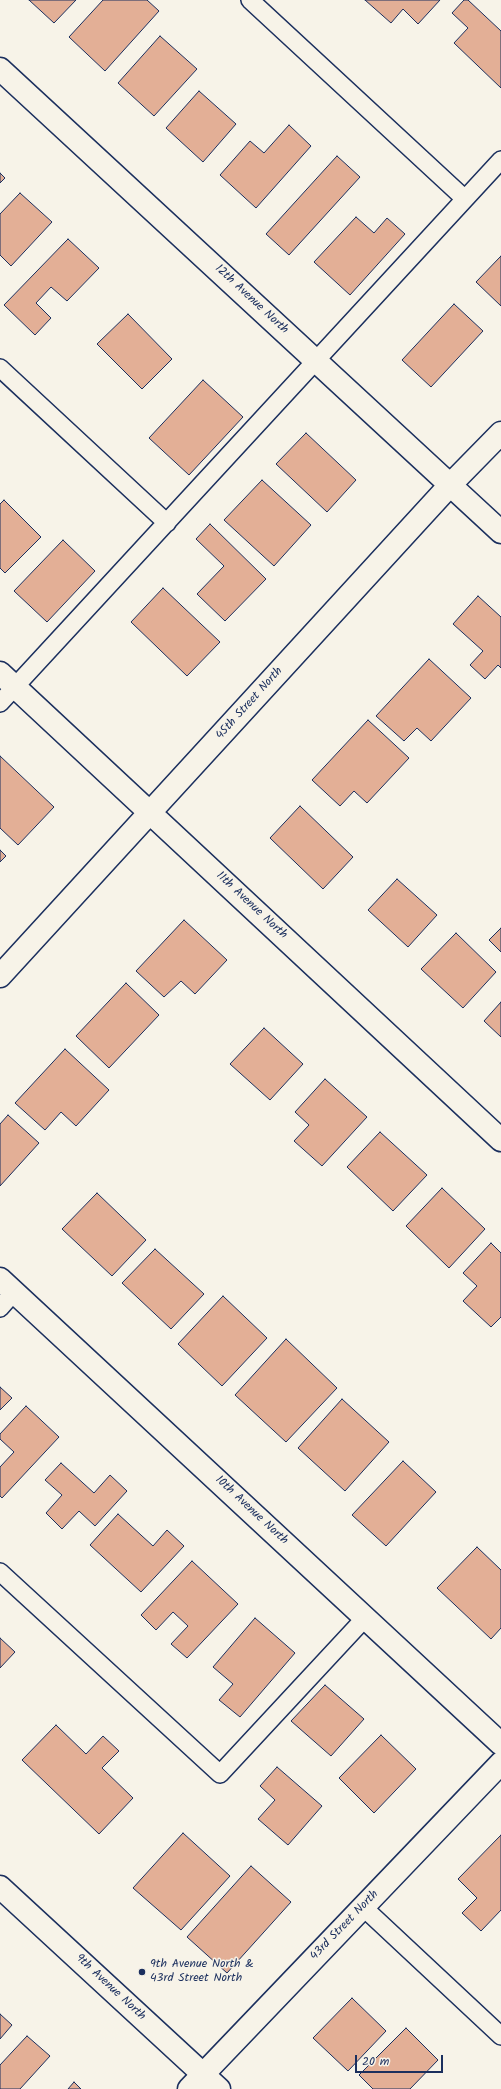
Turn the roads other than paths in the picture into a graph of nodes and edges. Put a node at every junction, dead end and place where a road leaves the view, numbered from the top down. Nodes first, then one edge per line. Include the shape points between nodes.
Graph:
1 (250, 0) edge
2 (0, 70) edge
3 (501, 160) edge
4 (465, 199) junction
5 (317, 361) junction
6 (0, 368) edge
7 (501, 433) edge
8 (451, 484) junction
9 (167, 523) junction
10 (501, 532) edge
11 (8, 680) edge
12 (0, 703) edge
13 (151, 812) junction
14 (0, 976) edge
15 (501, 1140) edge
16 (5, 1293) edge
17 (0, 1572) edge
18 (365, 1618) junction
19 (501, 1744) edge
20 (501, 1763) edge
21 (0, 1887) edge
22 (363, 1907) junction
23 (501, 2036) edge
24 (196, 2082) edge
25 (219, 2089) edge

1 - 4 lane
2 - 5 street, 12th Avenue North
3 - 4 lane
4 - 5 lane
5 - 8 street, 12th Avenue North
5 - 9 lane
6 - 9 lane
7 - 8 street, 45th Street North
8 - 10 street, 12th Avenue North
8 - 13 street, 45th Street North
9 - 11 lane
11 - 12 lane
11 - 13 street, 11th Avenue North
13 - 14 street, 45th Street North
13 - 15 street, 11th Avenue North
16 - 18 street, 10th Avenue North
17 - 18 lane via 220,1774
18 - 19 street, 10th Avenue North
20 - 22 street, 43rd Street North
21 - 24 street, 9th Avenue North
22 - 23 lane
22 - 24 street, 43rd Street North
24 - 25 street, 9th Avenue North

